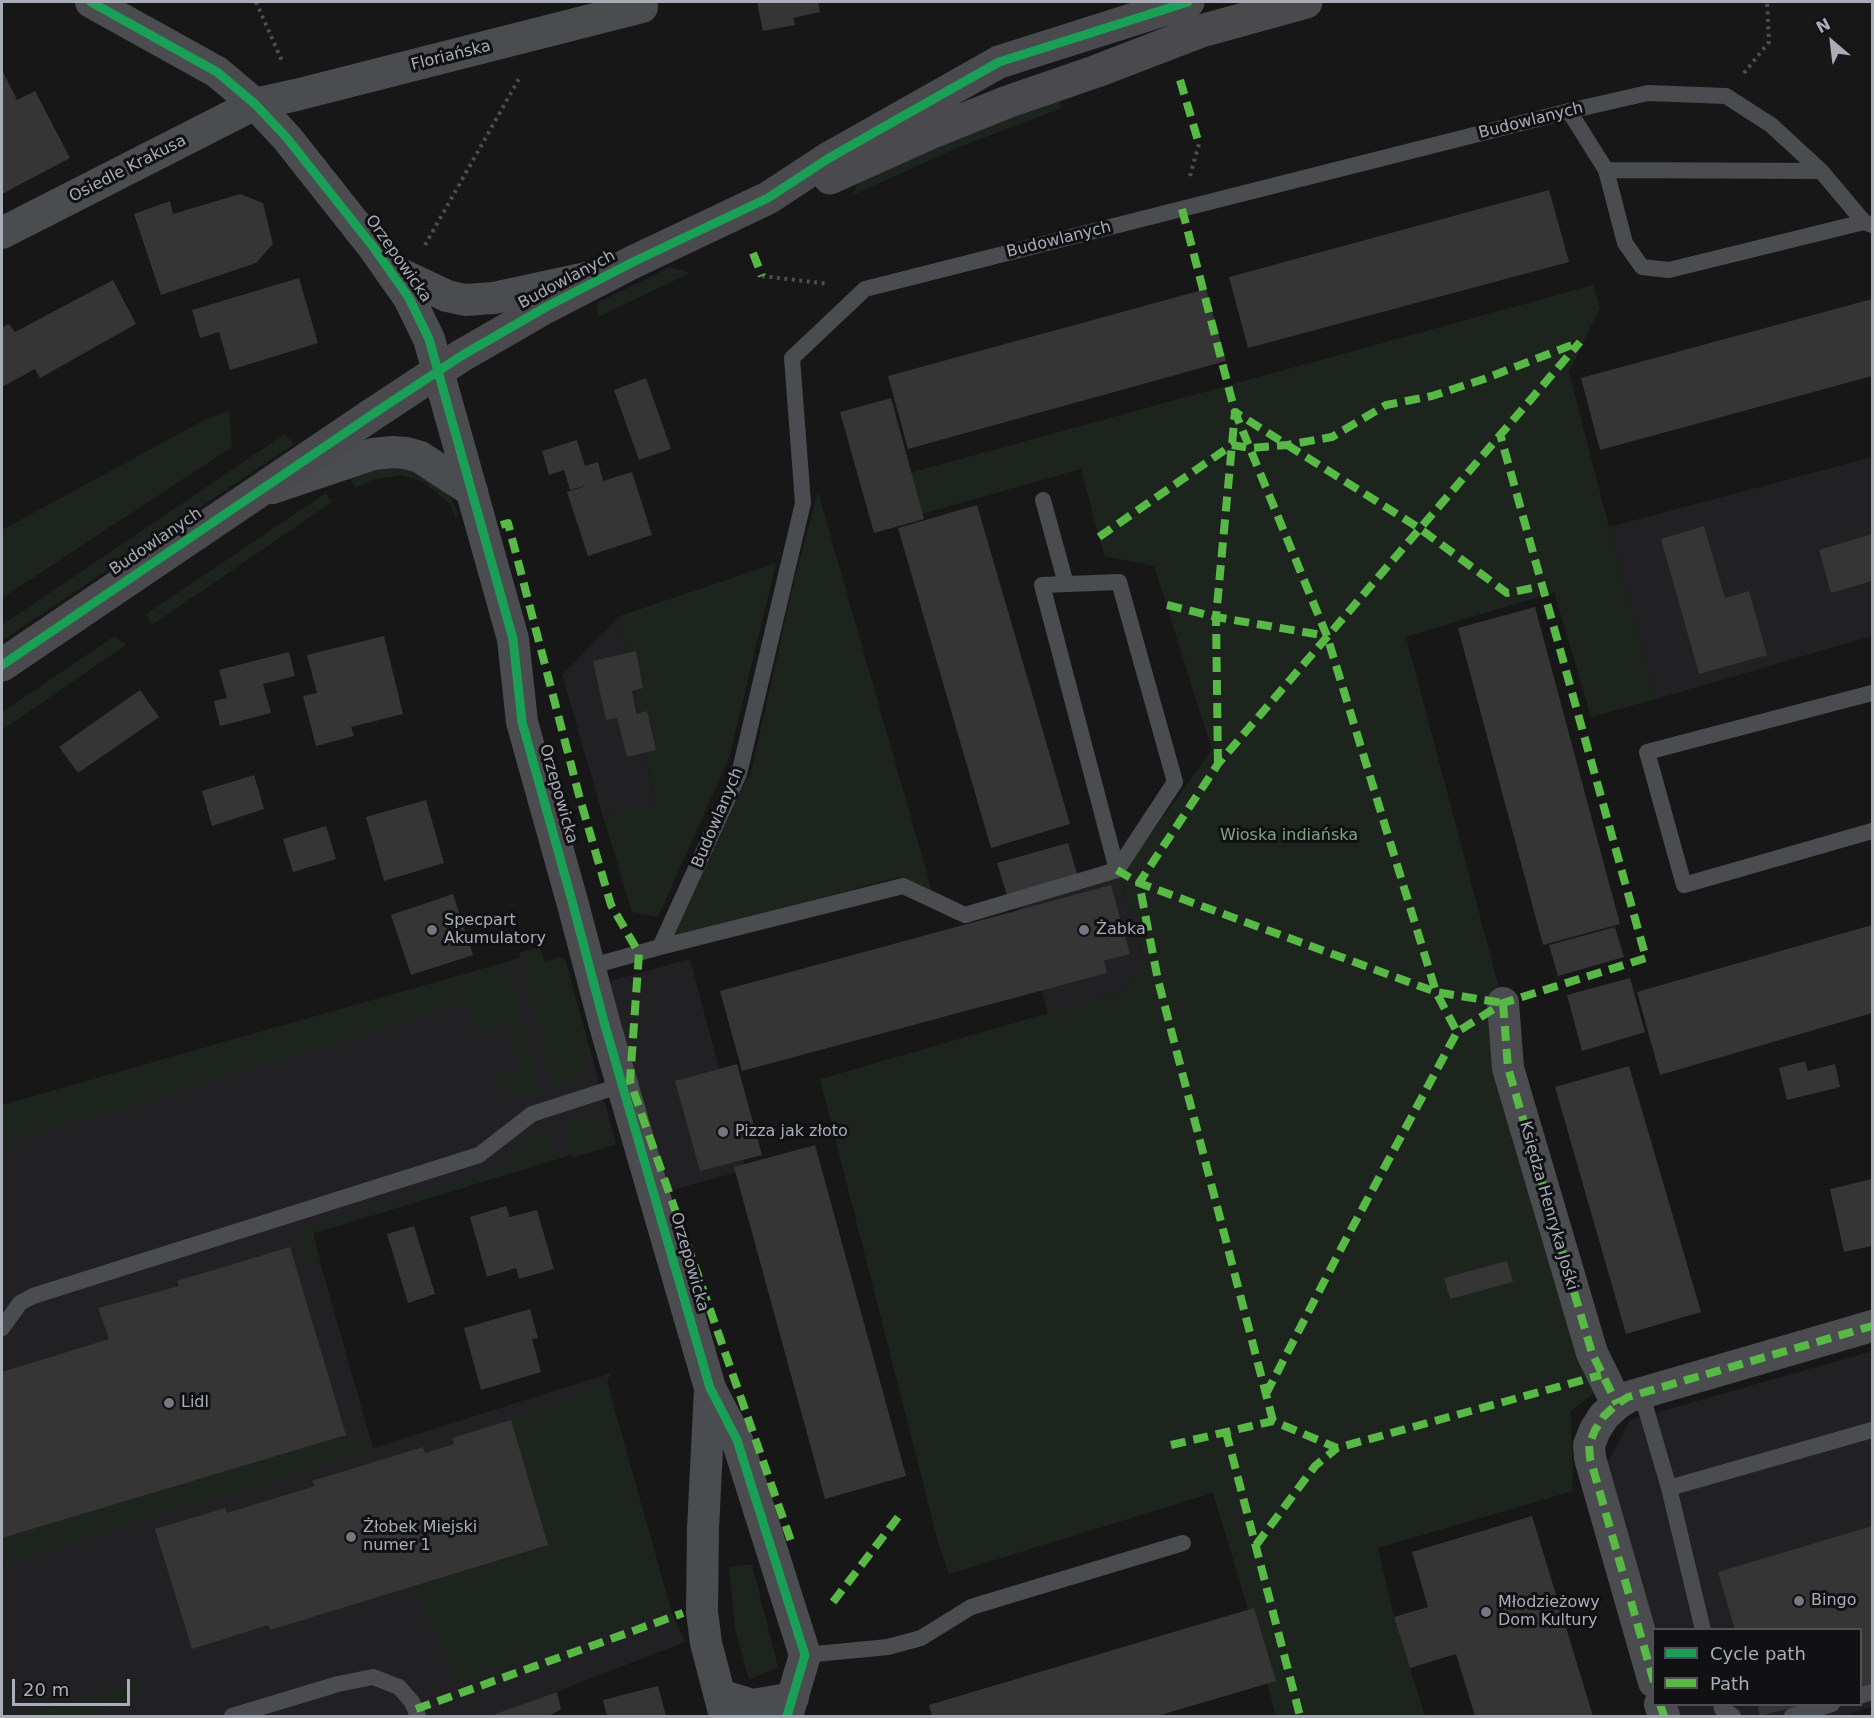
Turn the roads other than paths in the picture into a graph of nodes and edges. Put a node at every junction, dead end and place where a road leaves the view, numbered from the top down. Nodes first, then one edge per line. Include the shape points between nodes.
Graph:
1 (92, 2) edge
2 (641, 2) edge
3 (1188, 2) edge
4 (1306, 2) edge
5 (255, 104) junction
6 (1569, 111) junction
7 (1606, 170) junction
8 (1821, 171) junction
9 (768, 198) junction
10 (1868, 224) edge
11 (2, 234) edge
12 (390, 269) junction
13 (612, 273) junction
14 (439, 371) junction
15 (472, 491) junction
16 (254, 494) junction
17 (1043, 500) dead end
18 (1066, 584) junction
19 (2, 665) edge
20 (1872, 693) edge
21 (1872, 831) edge
22 (1117, 870) junction
23 (660, 947) junction
24 (589, 967) junction
25 (1503, 1003) dead end
26 (622, 1085) junction
27 (1872, 1326) edge
28 (2, 1328) edge
29 (710, 1388) junction
30 (1629, 1398) junction
31 (1872, 1430) edge
32 (1669, 1488) junction
33 (754, 1491) junction
34 (704, 1502) junction
35 (1183, 1543) dead end
36 (1703, 1628) edge
37 (805, 1655) junction
38 (1652, 1675) edge
39 (723, 1706) edge
40 (1721, 1706) edge
41 (1825, 1706) edge
42 (790, 1707) edge
43 (232, 1716) edge
44 (418, 1716) edge
45 (1733, 1716) edge
46 (1792, 1716) edge

1 - 5 street, Orzepowicka via 217,72
2 - 5 street, Floriańska via 642,7
3 - 9 street, Budowlanych via 999,62 829,158
4 - 9 street, Budowlanych via 1201,31 983,111 839,176
5 - 11 street, Osiedle Krakusa
5 - 12 street, Orzepowicka via 287,138
6 - 7 lane
6 - 8 lane, Budowlanych via 1648,93 1726,96 1771,124
6 - 23 lane, Budowlanych via 865,289 792,358 803,503 739,774
7 - 8 lane
7 - 10 lane via 1624,243 1641,267 1670,270
8 - 10 lane, Budowlanych
9 - 13 street, Budowlanych
12 - 13 street, Orzepowicka via 447,296 465,300 494,298
12 - 14 street, Orzepowicka via 421,320
13 - 14 street, Budowlanych
14 - 15 street, Orzepowicka
14 - 16 street, Budowlanych
15 - 16 street via 420,457 393,452 373,454
15 - 24 street, Orzepowicka via 513,639 522,722
16 - 19 street, Budowlanych
17 - 18 lane
18 - 22 lane via 1042,585
18 - 22 lane via 1119,582 1175,782
20 - 21 lane via 1647,752 1684,885
22 - 23 lane via 965,915 903,886
23 - 24 lane
24 - 26 street, Orzepowicka
25 - 30 street, Księdza Henryka Jośki via 1508,1068 1592,1353
26 - 28 lane via 532,1114 479,1155 33,1296 20,1303
26 - 29 street, Orzepowicka
27 - 30 street
29 - 33 street, Orzepowicka via 737,1440
29 - 34 street, Orzepowicka
30 - 32 lane
30 - 38 street via 1604,1416 1589,1445 1590,1458
31 - 32 lane
32 - 36 lane
33 - 34 street
33 - 37 street, Orzepowicka
34 - 39 street, Orzepowicka via 702,1612
35 - 37 lane via 971,1608 921,1638 888,1647
37 - 42 street, Orzepowicka
39 - 42 street, Orzepowicka
40 - 45 lane
41 - 46 lane
43 - 44 lane via 372,1677 399,1687

